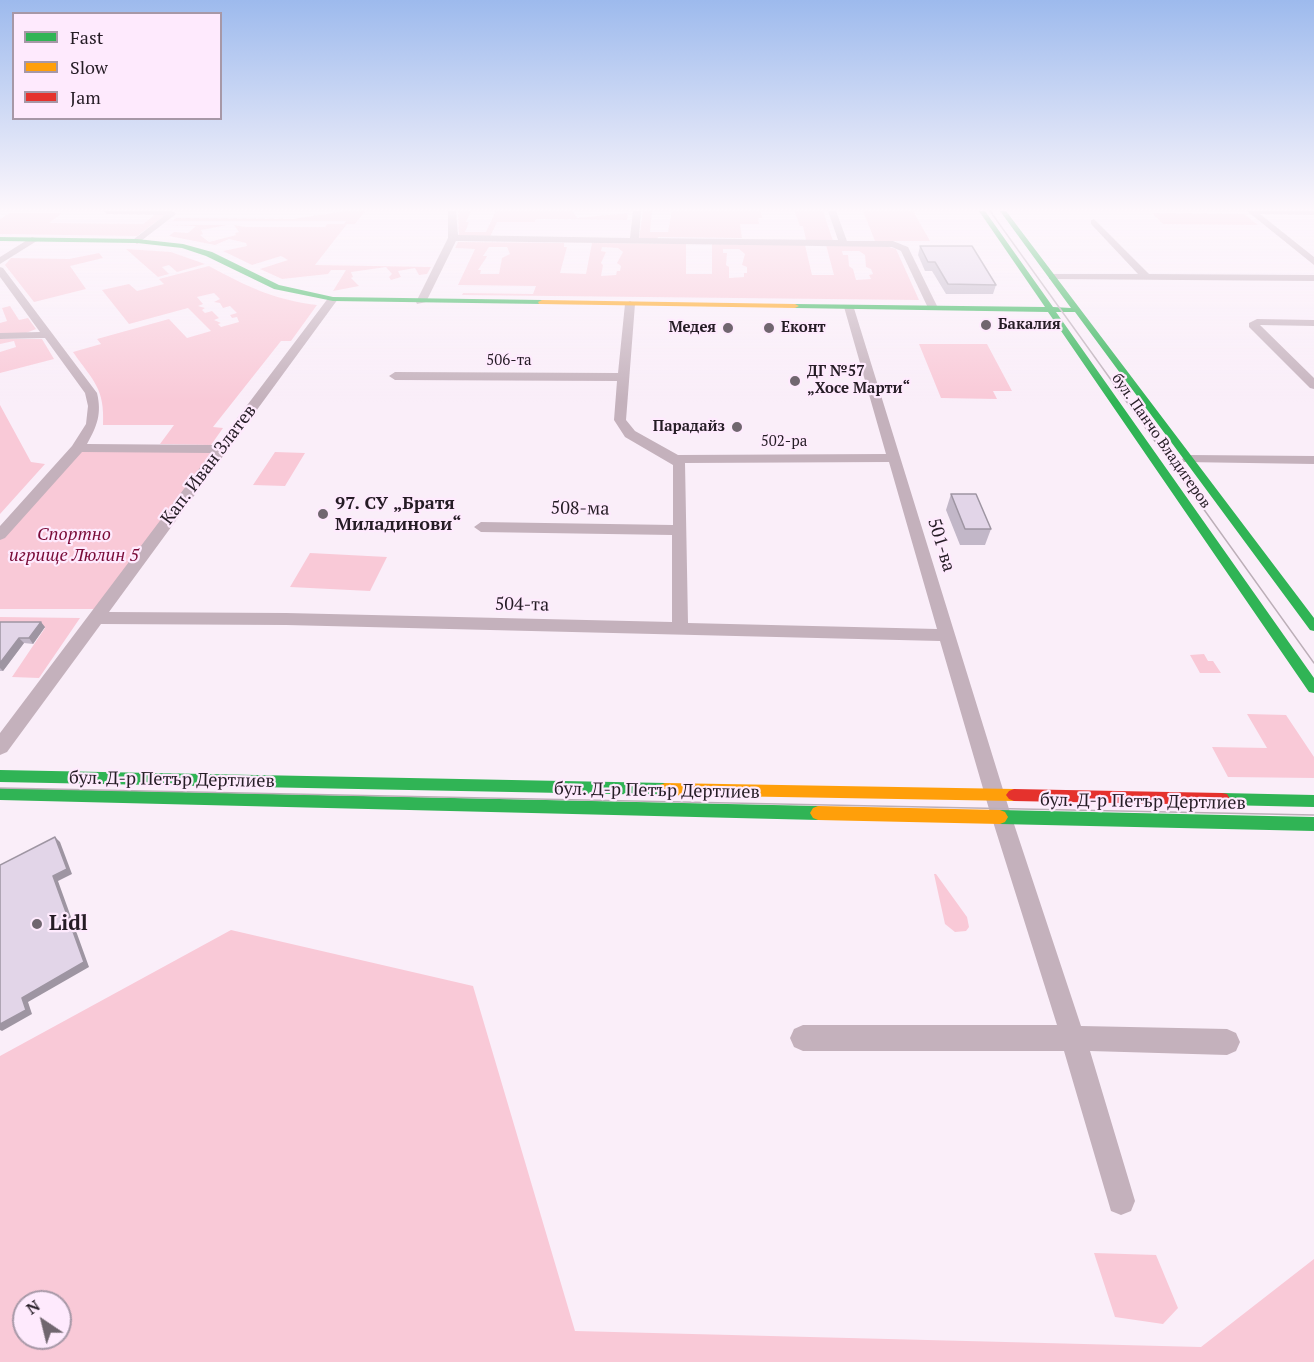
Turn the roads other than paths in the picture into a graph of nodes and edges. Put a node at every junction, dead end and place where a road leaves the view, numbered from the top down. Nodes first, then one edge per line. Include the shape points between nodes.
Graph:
1 (4, 275) edge
2 (250, 275) edge
3 (435, 275) edge
4 (917, 275) edge
5 (1026, 275) edge
6 (1051, 275) edge
7 (1144, 275) edge
8 (1053, 277) junction
9 (1146, 277) junction
10 (1314, 278) edge
11 (333, 299) junction
12 (421, 302) junction
13 (630, 304) junction
14 (849, 307) junction
15 (933, 308) junction
16 (1050, 310) junction
17 (1077, 310) junction
18 (1314, 322) edge
19 (50, 335) junction
20 (0, 336) edge
21 (395, 376) dead end
22 (623, 377) junction
23 (1314, 385) edge
24 (78, 448) junction
25 (222, 448) junction
26 (894, 458) junction
27 (675, 459) junction
28 (1189, 459) junction
29 (1314, 460) edge
30 (481, 527) dead end
31 (679, 530) junction
32 (0, 535) edge
33 (96, 618) junction
34 (1314, 627) edge
35 (680, 628) junction
36 (947, 635) junction
37 (1314, 688) edge
38 (0, 747) edge
39 (0, 776) edge
40 (0, 794) edge
41 (1314, 801) edge
42 (998, 806) junction
43 (1314, 824) edge
44 (803, 1038) dead end
45 (1073, 1038) junction
46 (1227, 1042) dead end
47 (1121, 1200) dead end

1 - 19 street
2 - 11 main road via 277,287
3 - 12 street
4 - 15 street
5 - 16 main road, бул. Панчо Владигеров
6 - 8 main road, бул. Панчо Владигеров
7 - 9 street
8 - 9 street
8 - 17 main road, бул. Панчо Владигеров
9 - 10 street
11 - 12 main road
11 - 25 street, Кап. Иван Златев
12 - 13 main road
13 - 14 main road
13 - 22 street
14 - 15 main road
14 - 26 street, 501-ва
15 - 16 main road
16 - 17 main road
16 - 37 main road, бул. Панчо Владигеров
17 - 28 main road, бул. Панчо Владигеров
18 - 23 street via 1253,323
19 - 20 street
19 - 24 street via 91,393 92,424
21 - 22 street, 506-та
22 - 27 street via 620,420 630,434
24 - 25 street
24 - 32 street
25 - 33 street, Кап. Иван Златев
26 - 27 street, 502-ра
26 - 36 street, 501-ва
27 - 31 street via 680,465
28 - 29 street
28 - 34 main road, бул. Панчо Владигеров
30 - 31 street, 508-ма
31 - 35 street
33 - 35 street, 504-та
33 - 38 street, Кап. Иван Златев
35 - 36 street, 504-та
36 - 42 street, 501-ва
39 - 42 main road, бул. Д-р Петър Дертлиев
40 - 42 main road, бул. Д-р Петър Дертлиев
41 - 42 main road, бул. Д-р Петър Дертлиев
42 - 43 main road, бул. Д-р Петър Дертлиев
42 - 45 street, 501-ва
44 - 45 street
45 - 46 street
45 - 47 street, 501-ва

